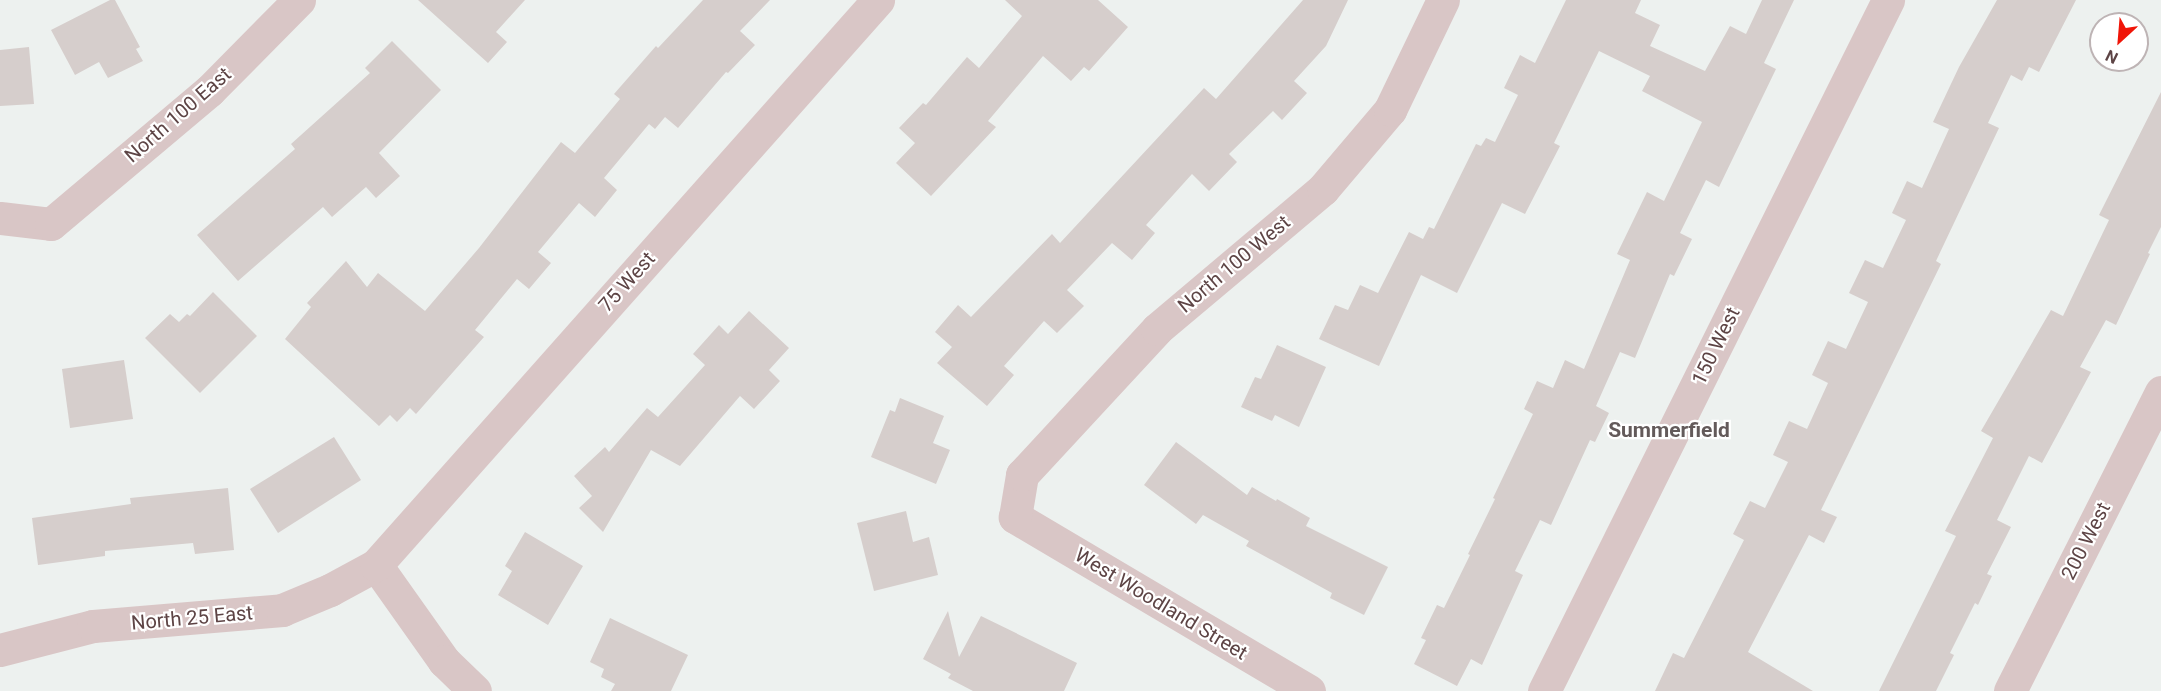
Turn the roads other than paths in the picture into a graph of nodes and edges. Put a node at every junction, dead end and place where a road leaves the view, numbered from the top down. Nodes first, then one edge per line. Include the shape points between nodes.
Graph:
1 (299, 0) edge
2 (878, 0) edge
3 (1443, 0) edge
4 (1888, 0) edge
5 (0, 218) edge
6 (2161, 392) edge
7 (1014, 517) joint
8 (375, 565) junction
9 (0, 650) edge
10 (475, 691) edge
11 (1309, 691) edge
12 (1544, 691) edge
13 (2010, 691) edge

1 - 5 street, North 100 East via 209,91 51,224
2 - 8 street, 75 West
3 - 7 street, North 100 West via 1390,110 1323,189 1157,329 1022,475
4 - 12 street, 150 West
6 - 13 street, 200 West
7 - 11 street, West Woodland Street
8 - 9 street, North 25 East via 282,610 93,626
8 - 10 street via 444,661

